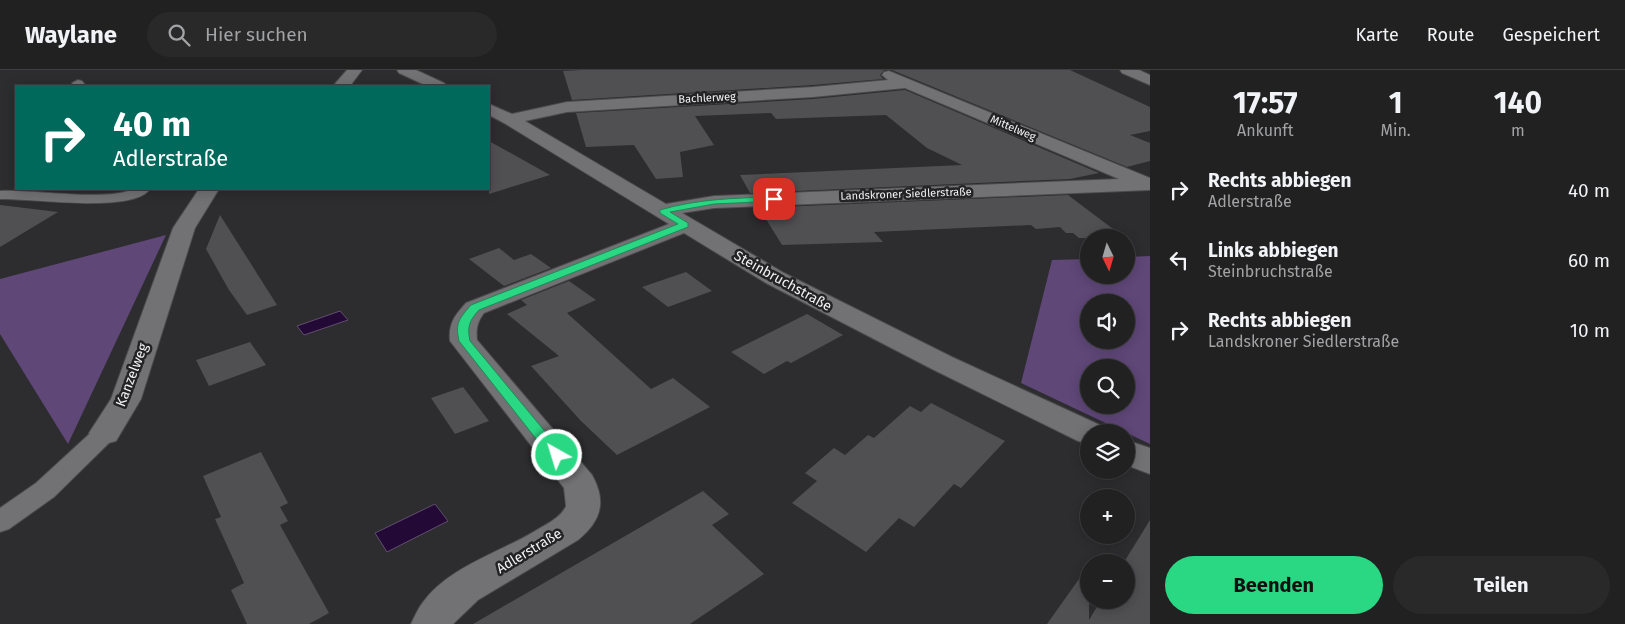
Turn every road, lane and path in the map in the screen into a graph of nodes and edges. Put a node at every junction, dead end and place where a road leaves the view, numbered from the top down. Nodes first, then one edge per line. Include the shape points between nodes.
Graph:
1 (355, 70) edge
2 (404, 70) edge
3 (880, 70) edge
4 (1127, 70) edge
5 (1150, 80) edge
6 (905, 83) junction
7 (342, 85) edge
8 (438, 85) edge
9 (490, 109) edge
10 (510, 119) junction
11 (1149, 184) edge
12 (141, 190) edge
13 (208, 190) edge
14 (0, 195) edge
15 (674, 218) junction
16 (1080, 429) edge
17 (105, 433) joint
18 (1135, 455) edge
19 (1150, 462) edge
20 (0, 522) edge
21 (431, 624) edge

1 - 7 street
2 - 8 street
3 - 6 street, Mittelweg
4 - 5 street
6 - 10 street, Bachlerweg via 814,92 567,107
6 - 11 street, Mittelweg
9 - 10 street, Steinbruchstraße
10 - 15 street, Steinbruchstraße
11 - 15 street, Landskroner Siedlerstraße via 714,202 680,206
12 - 14 lane via 119,198 75,198 14,192
13 - 17 street, Kanzelweg via 184,228 126,399
15 - 16 street, Steinbruchstraße via 775,278
15 - 21 street, Adlerstraße via 475,308 465,319 462,329 464,341 580,484 585,497 581,514 562,533 453,595
17 - 20 lane, Kanzelweg via 45,490
18 - 19 street

